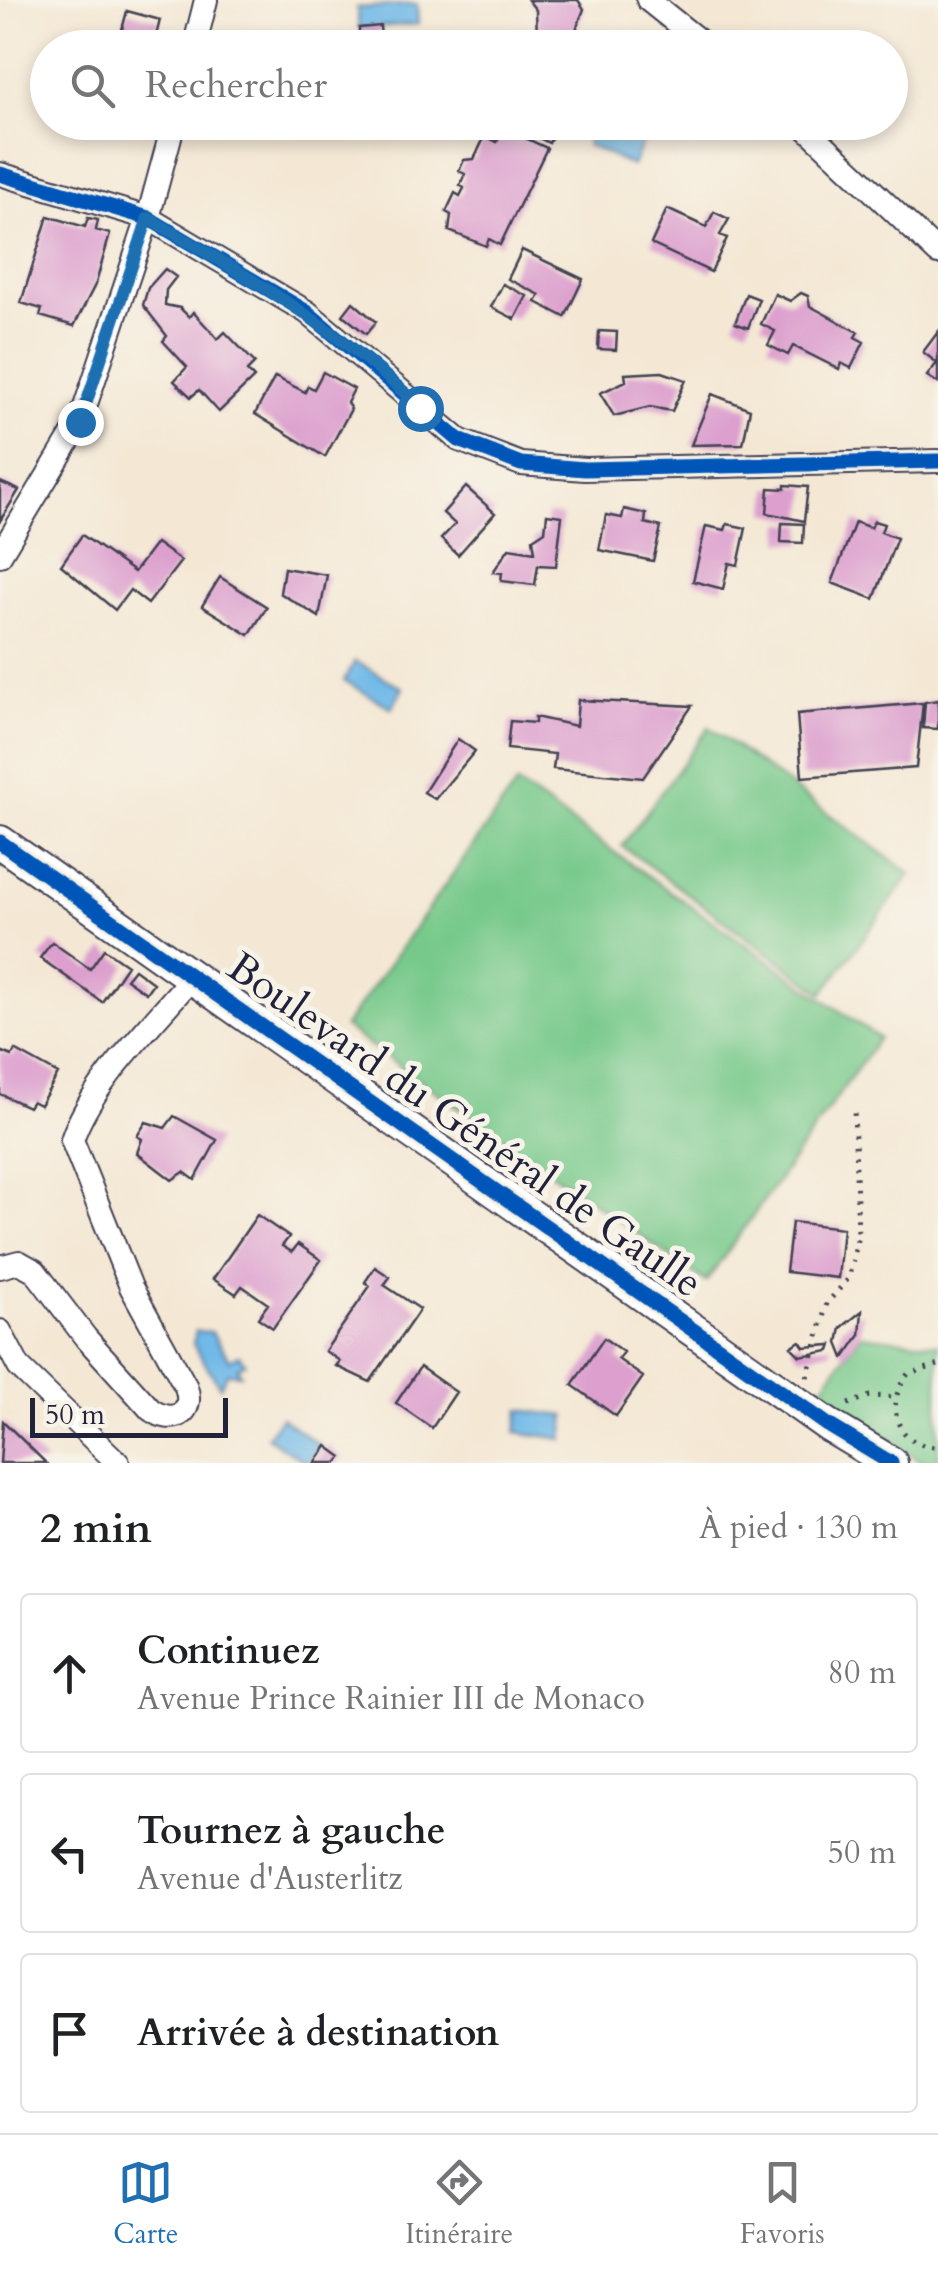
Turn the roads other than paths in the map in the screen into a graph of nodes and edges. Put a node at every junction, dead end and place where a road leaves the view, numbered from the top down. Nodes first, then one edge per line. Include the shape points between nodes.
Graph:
1 (206, 0) edge
2 (648, 0) edge
3 (198, 30) edge
4 (686, 30) edge
5 (169, 140) edge
6 (819, 140) edge
7 (0, 174) edge
8 (148, 218) junction
9 (938, 253) edge
10 (938, 460) edge
11 (0, 555) edge
12 (0, 842) edge
13 (193, 976) junction
14 (0, 1267) edge
15 (0, 1331) edge
16 (118, 1463) edge
17 (891, 1463) edge

1 - 3 street
2 - 4 street
5 - 8 street
6 - 9 street
7 - 8 street
8 - 10 street via 307,312 459,440 520,464 584,470
8 - 11 street via 80,422
12 - 13 street, Boulevard du Général de Gaulle
13 - 14 street via 115,1070 72,1140 131,1287 186,1387 186,1411 162,1418 86,1338 35,1271 19,1262
13 - 17 street, Boulevard du Général de Gaulle
15 - 16 street via 20,1367

